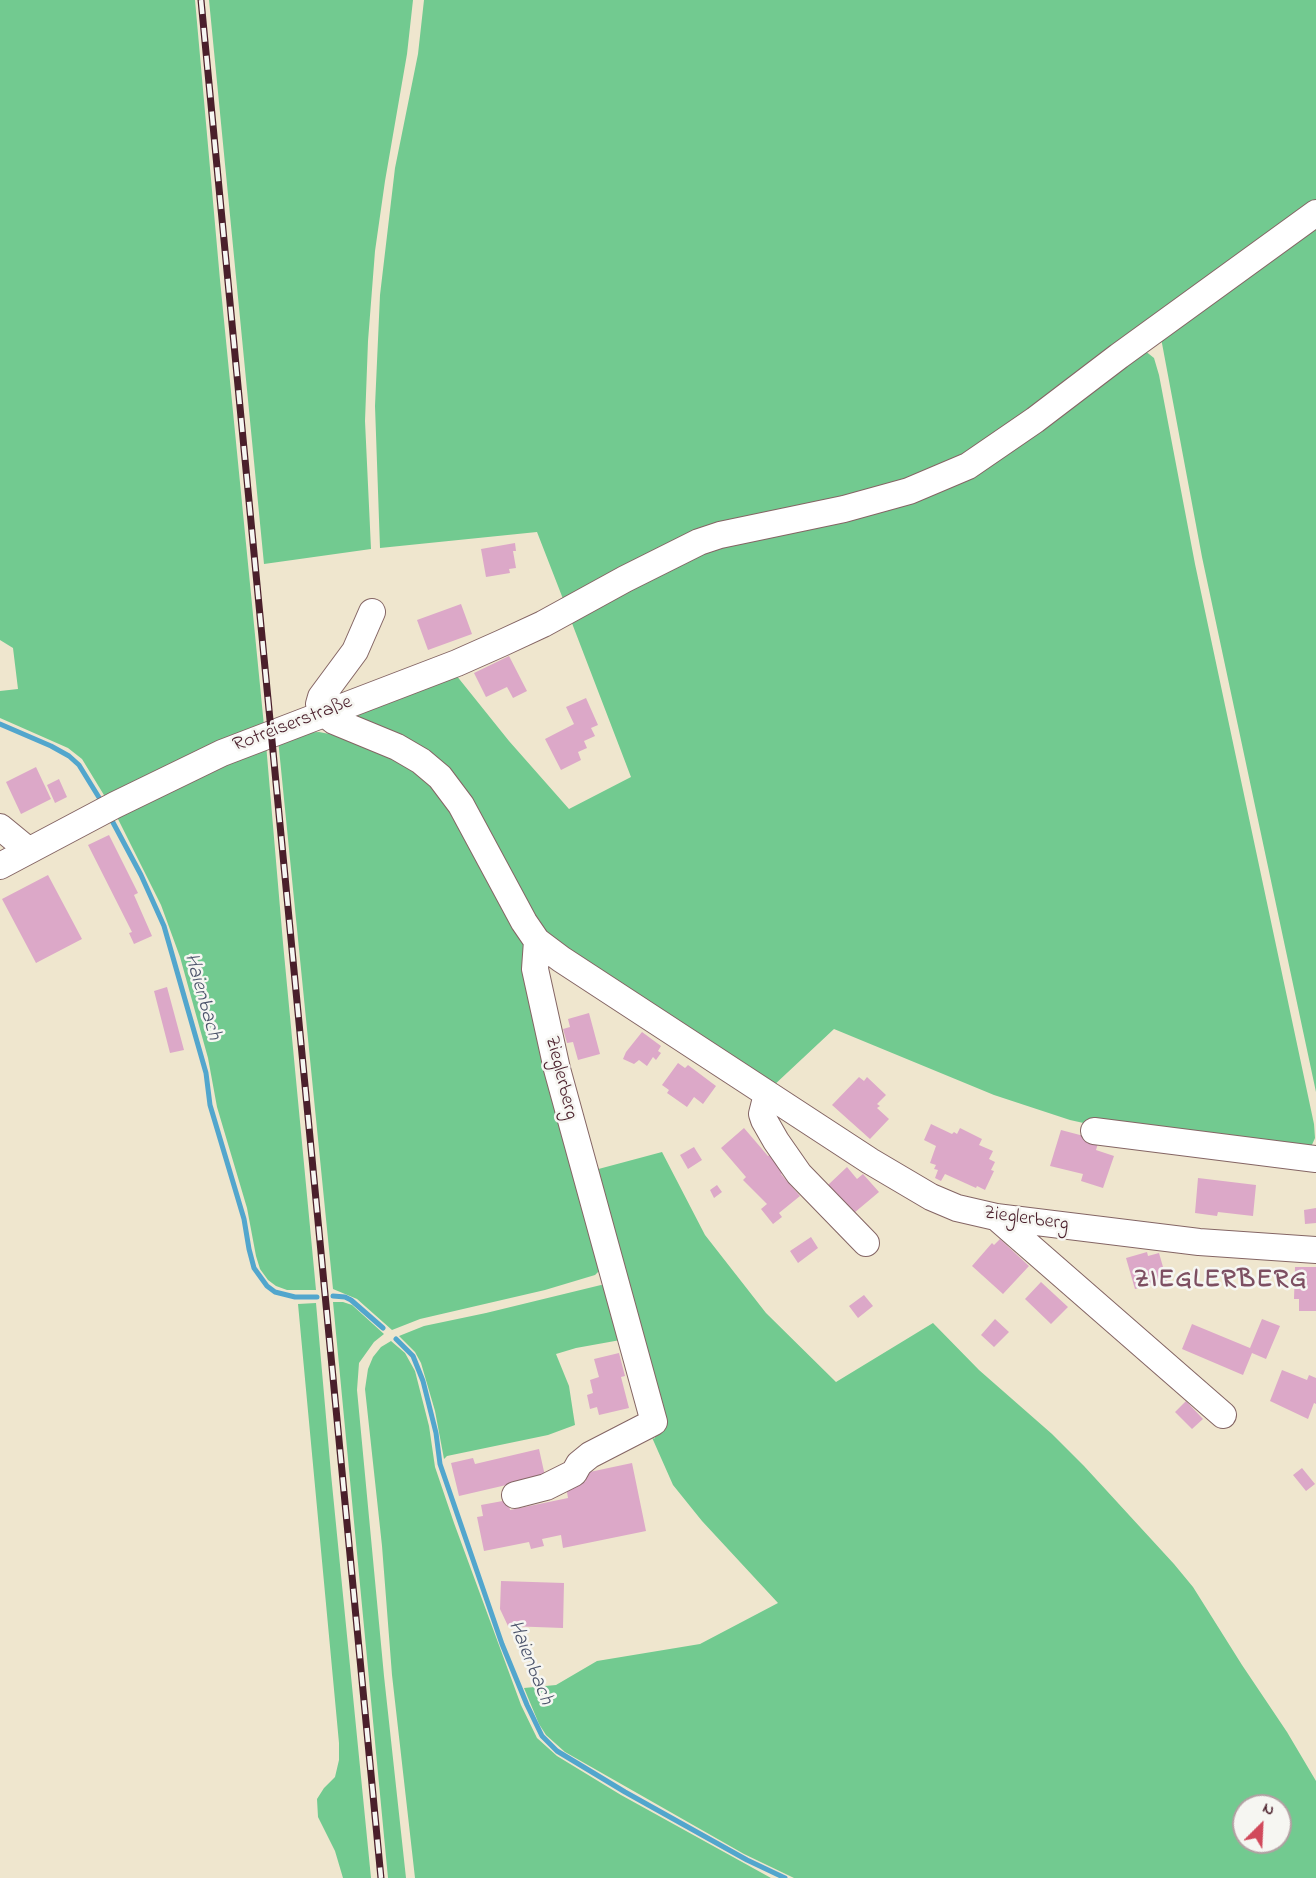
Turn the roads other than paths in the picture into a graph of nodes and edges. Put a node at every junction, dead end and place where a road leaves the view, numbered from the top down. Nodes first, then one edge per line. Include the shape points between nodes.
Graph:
1 (1316, 213) edge
2 (372, 612) dead end
3 (324, 713) junction
4 (0, 827) edge
5 (28, 850) junction
6 (0, 866) edge
7 (537, 941) junction
8 (767, 1094) junction
9 (1094, 1131) dead end
10 (1316, 1159) edge
11 (996, 1217) junction
12 (866, 1243) dead end
13 (1316, 1250) edge
14 (1223, 1415) dead end
15 (515, 1495) dead end

1 - 3 street, Rotreiserstraße via 968,466 909,492 699,543 457,663
2 - 3 street via 355,651 321,697 319,704
3 - 5 street, Rotreiserstraße via 222,753
3 - 7 street, Zieglerberg via 334,721 397,747 440,777 461,805 515,908
4 - 5 street
5 - 6 street, Rotreiserstraße
7 - 8 street, Zieglerberg
7 - 15 street, Zieglerberg via 535,969 557,1069 654,1422 590,1455 574,1473 546,1487
8 - 11 street, Zieglerberg via 931,1197
8 - 12 street via 764,1120 782,1150
9 - 10 street
11 - 13 street, Zieglerberg via 1199,1242
11 - 14 street

